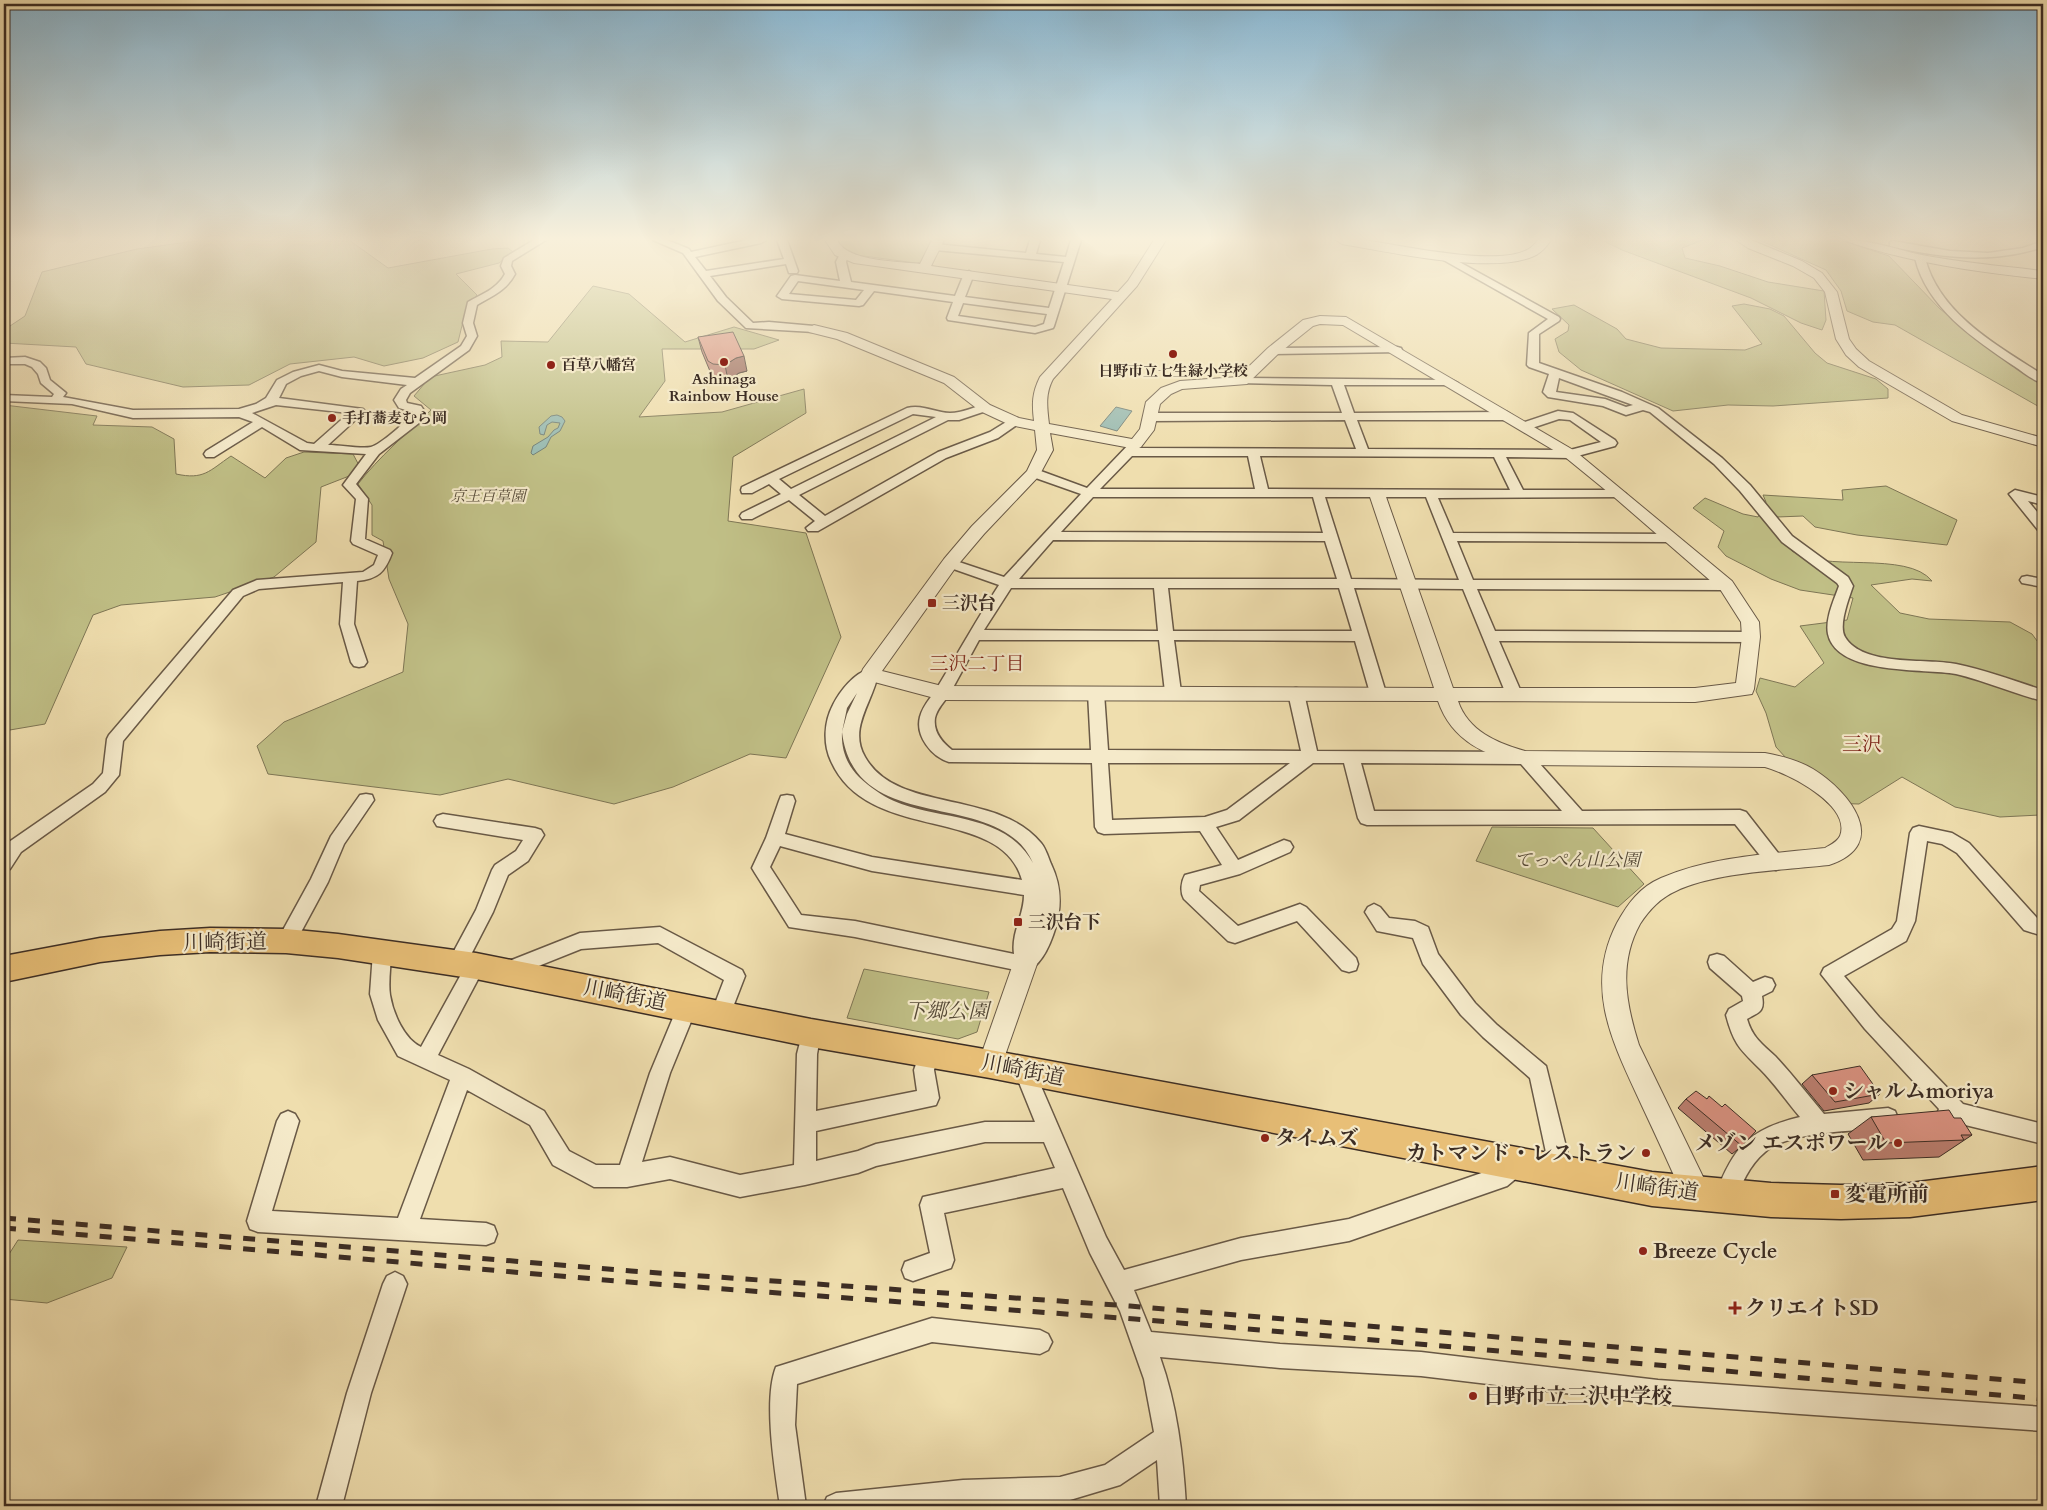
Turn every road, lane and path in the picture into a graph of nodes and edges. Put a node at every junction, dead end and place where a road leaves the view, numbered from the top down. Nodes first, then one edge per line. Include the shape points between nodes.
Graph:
1 (471, 310) edge
2 (733, 310) edge
3 (955, 310) edge
4 (1043, 310) edge
5 (1108, 310) edge
6 (1540, 310) edge
7 (1835, 310) edge
8 (1950, 310) edge
9 (1054, 312) joint
10 (814, 328) joint
11 (1398, 350) junction
12 (1273, 351) junction
13 (4, 361) edge
14 (1554, 372) junction
15 (2043, 380) edge
16 (419, 382) junction
17 (1242, 382) junction
18 (1337, 382) junction
19 (1452, 383) junction
20 (4, 398) edge
21 (56, 400) junction
22 (270, 403) junction
23 (1646, 404) junction
24 (985, 408) junction
25 (240, 413) junction
26 (1350, 416) junction
27 (1507, 416) junction
28 (946, 417) junction
29 (1150, 417) junction
30 (262, 422) junction
31 (1015, 422) junction
32 (1043, 426) junction
33 (1526, 426) junction
34 (2043, 443) edge
35 (317, 448) junction
36 (1133, 448) junction
37 (375, 451) junction
38 (1253, 452) junction
39 (1363, 453) junction
40 (210, 454) dead end
41 (1498, 454) junction
42 (1570, 454) junction
43 (1034, 473) junction
44 (770, 479) junction
45 (747, 490) dead end
46 (1088, 493) junction
47 (1262, 493) junction
48 (1318, 494) junction
49 (1377, 494) junction
50 (1431, 494) junction
51 (1520, 494) junction
52 (1620, 494) junction
53 (789, 495) junction
54 (2043, 501) edge
55 (748, 516) dead end
56 (2043, 528) edge
57 (1050, 536) junction
58 (1331, 537) junction
59 (1449, 537) junction
60 (1671, 538) junction
61 (950, 564) junction
62 (350, 578) junction
63 (2027, 580) dead end
64 (1008, 583) junction
65 (1160, 583) junction
66 (1345, 584) junction
67 (1726, 584) junction
68 (2043, 584) edge
69 (1409, 585) junction
70 (1469, 585) junction
71 (974, 635) junction
72 (1166, 635) junction
73 (1361, 636) junction
74 (1490, 636) junction
75 (1751, 637) junction
76 (358, 662) dead end
77 (870, 674) junction
78 (942, 692) junction
79 (1172, 692) junction
80 (1096, 693) junction
81 (1296, 693) junction
82 (1378, 693) junction
83 (1446, 694) junction
84 (1514, 694) junction
85 (2043, 696) edge
86 (1099, 757) junction
87 (1310, 757) junction
88 (1351, 758) junction
89 (1525, 758) junction
90 (366, 800) dead end
91 (787, 801) dead end
92 (1578, 818) junction
93 (443, 821) dead end
94 (1205, 824) junction
95 (775, 838) junction
96 (1284, 847) dead end
97 (1776, 863) junction
98 (4, 864) edge
99 (1234, 869) junction
100 (1034, 889) junction
101 (1374, 912) dead end
102 (2043, 928) edge
103 (286, 941) junction
104 (382, 952) junction
105 (1717, 962) dead end
106 (1025, 964) junction
107 (1348, 964) dead end
108 (466, 965) junction
109 (4, 969) edge
110 (504, 972) junction
111 (687, 1008) junction
112 (720, 1014) junction
113 (811, 1033) junction
114 (929, 1053) junction
115 (425, 1059) junction
116 (990, 1064) junction
117 (1024, 1070) junction
118 (462, 1076) junction
119 (1957, 1113) junction
120 (288, 1121) dead end
121 (806, 1123) junction
122 (1819, 1124) junction
123 (1050, 1132) junction
124 (2043, 1134) edge
125 (1517, 1163) junction
126 (1561, 1171) junction
127 (804, 1174) junction
128 (627, 1176) junction
129 (1069, 1176) junction
130 (2043, 1183) edge
131 (1711, 1194) junction
132 (405, 1229) junction
133 (486, 1234) dead end
134 (913, 1270) dead end
135 (1118, 1283) junction
136 (395, 1284) dead end
137 (1040, 1342) dead end
138 (1142, 1343) junction
139 (2043, 1419) edge
140 (1168, 1438) junction
141 (329, 1506) edge
142 (793, 1506) edge
143 (836, 1506) edge
144 (1173, 1506) edge

1 - 16 street via 468,323 472,336 465,348
2 - 10 street via 750,326
3 - 9 street via 952,318 1035,330 1049,326
4 - 9 street
5 - 32 street via 1047,377 1039,401
6 - 14 street via 1555,319 1534,333 1533,364
7 - 34 street via 1842,340 1864,364 1957,418
8 - 15 street via 1993,347
10 - 24 street via 842,336 949,380
11 - 12 street
11 - 12 street via 1346,321 1333,319 1308,323
11 - 19 street
12 - 17 street
13 - 21 street via 26,360 37,364 44,372 45,381 60,393
14 - 23 street
14 - 23 street via 1548,392 1552,395 1605,403 1626,411
16 - 22 street via 378,379 318,368 281,382
16 - 37 street via 405,390 400,400 404,406 417,408 419,412 415,420
17 - 18 street
17 - 29 street via 1180,385 1153,402
18 - 19 street
18 - 26 street
19 - 27 street
20 - 21 street
21 - 25 street via 133,414
22 - 25 street
22 - 35 street via 358,412
23 - 85 street via 1718,461 1787,539 1843,580 1846,586 1834,631 1846,649 1872,661 1953,669
24 - 28 street
24 - 31 street
25 - 30 street
26 - 27 street
26 - 29 street
26 - 39 street
27 - 33 street
28 - 44 street via 911,410
28 - 53 street
29 - 36 street via 1147,430
30 - 35 street via 304,446
30 - 40 street
31 - 32 street
31 - 53 street via 994,435 942,455 818,525
32 - 36 street
32 - 43 street via 1044,450
33 - 42 street
33 - 42 street via 1558,415 1573,417 1611,443
35 - 37 street
36 - 38 street
36 - 46 street
37 - 62 street via 349,485 362,499 358,541 385,553 380,567 366,576
38 - 39 street
38 - 47 street
39 - 41 street
41 - 42 street
41 - 51 street
42 - 52 street
43 - 46 street
43 - 61 street
44 - 45 street
44 - 53 street
46 - 47 street
46 - 57 street
47 - 48 street
48 - 49 street
48 - 58 street
49 - 50 street
49 - 69 street
50 - 51 street
50 - 59 street
51 - 52 street
52 - 60 street
53 - 55 street
54 - 56 street via 2015,494
57 - 58 street
57 - 64 street
58 - 66 street
59 - 60 street
59 - 70 street
60 - 67 street
61 - 64 street
61 - 77 street
62 - 76 street via 348,624
62 - 98 street via 257,585 238,593 115,739 111,775 99,788 15,847
63 - 68 street
64 - 65 street
64 - 71 street
65 - 66 street
65 - 72 street
66 - 69 street
66 - 73 street
67 - 70 street
67 - 75 street via 1750,622
69 - 70 street
69 - 83 street
70 - 74 street
71 - 72 street
71 - 78 street
72 - 73 street
72 - 79 street
73 - 82 street
74 - 75 street
74 - 84 street
75 - 84 street via 1745,689 1735,692 1695,695
77 - 78 street
77 - 100 street via 854,685 840,706 834,723 834,745 841,766 854,783 879,802 907,813 980,829 1000,838 1018,853 1029,870
77 - 106 street via 869,687 850,724 851,743 858,762 869,776 888,789 913,798 991,817 1014,828 1034,847 1046,869 1052,891 1050,913 1040,943
78 - 80 street
78 - 86 street via 927,719 929,734 936,746 949,756
79 - 80 street
79 - 81 street
80 - 86 street
81 - 82 street
81 - 87 street
82 - 83 street
83 - 84 street
83 - 89 street via 1460,725 1477,740 1500,752
86 - 87 street
86 - 94 street via 1104,827
87 - 88 street
87 - 94 street via 1233,815
88 - 89 street
88 - 92 street via 1367,818
89 - 92 street
89 - 97 street via 1730,758 1786,765 1804,773 1828,791 1846,810 1853,834 1849,843 1828,856
90 - 103 street via 337,842
91 - 95 street
92 - 97 street via 1740,817
93 - 108 street via 535,835 522,856 501,870
94 - 99 street
95 - 100 street via 872,864
95 - 106 street via 761,868 796,922 856,929
96 - 99 street
97 - 131 street via 1709,872 1671,882 1652,893 1639,906 1616,949 1613,965 1615,1005 1627,1048
99 - 107 street via 1192,880 1190,894 1235,935 1300,912
100 - 106 street via 1032,911 1022,940
101 - 126 street via 1384,925 1421,932 1430,958 1468,1009 1539,1073
102 - 119 street via 2032,924 1958,842 1945,836 1919,833 1906,921 1899,935 1831,974 1872,1023
103 - 104 main road, 川崎街道
103 - 109 main road, 川崎街道 via 160,943 100,950
104 - 108 main road, 川崎街道
104 - 115 street via 380,994 388,1020 404,1049
105 - 122 street via 1758,989 1754,1005 1736,1015 1740,1034
106 - 116 street
108 - 110 main road, 川崎街道
108 - 115 street
110 - 111 main road, 川崎街道
110 - 112 street via 580,941 660,936 735,976
111 - 112 main road, 川崎街道
111 - 128 street via 660,1073
112 - 113 main road, 川崎街道
113 - 114 main road, 川崎街道
113 - 121 street via 807,1054
114 - 116 main road, 川崎街道
114 - 121 street via 924,1070 929,1098
115 - 118 street
116 - 117 main road, 川崎街道
117 - 123 street
117 - 125 main road, 川崎街道
118 - 128 street via 537,1118 560,1158 594,1176
118 - 132 street
119 - 122 street
119 - 124 street
120 - 132 street via 258,1221
121 - 127 street
122 - 131 street via 1778,1134 1758,1144 1732,1178
123 - 127 street via 985,1132
123 - 129 street
125 - 126 main road, 川崎街道
125 - 135 street via 1499,1178 1349,1230 1241,1249
126 - 131 main road, 川崎街道 via 1652,1189
127 - 128 street via 740,1186 670,1168
129 - 134 street via 931,1205 943,1260
129 - 135 street
130 - 131 main road, 川崎街道 via 1910,1200 1771,1200
132 - 133 street
135 - 138 street via 1130,1306
136 - 141 street via 359,1393
137 - 142 street via 932,1330 785,1376 783,1425
138 - 139 street via 1280,1356 1421,1364 1658,1392
138 - 140 street via 1156,1379
140 - 143 street via 1111,1476 1060,1490 963,1493
140 - 144 street

